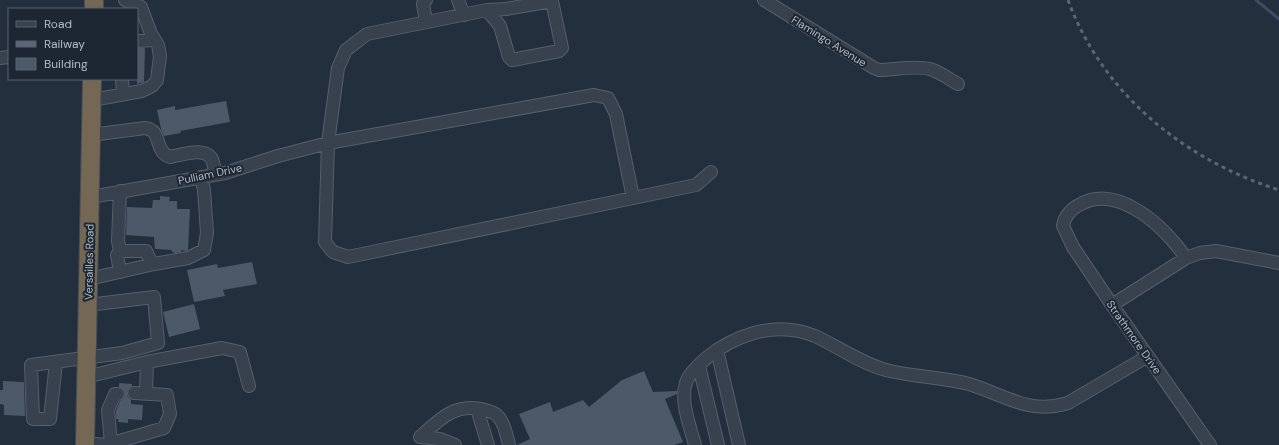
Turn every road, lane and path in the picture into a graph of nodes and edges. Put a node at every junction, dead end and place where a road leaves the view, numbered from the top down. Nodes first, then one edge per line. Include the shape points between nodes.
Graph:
1 (426, 0) edge
2 (458, 0) edge
3 (764, 0) edge
4 (126, 3) edge
5 (486, 10) junction
6 (464, 15) junction
7 (426, 22) junction
8 (154, 40) junction
9 (138, 41) edge
10 (92, 80) edge
11 (122, 80) edge
12 (958, 84) dead end
13 (123, 94) junction
14 (92, 100) junction
15 (92, 134) junction
16 (328, 143) junction
17 (711, 172) dead end
18 (215, 175) junction
19 (201, 177) junction
20 (120, 192) junction
21 (91, 197) junction
22 (633, 198) junction
23 (120, 251) junction
24 (1186, 258) junction
25 (1279, 263) edge
26 (152, 264) junction
27 (120, 272) junction
28 (89, 279) junction
29 (1112, 305) junction
30 (88, 306) junction
31 (717, 350) junction
32 (1148, 356) junction
33 (87, 358) junction
34 (56, 362) junction
35 (147, 362) junction
36 (699, 366) junction
37 (86, 377) junction
38 (248, 386) dead end
39 (118, 394) dead end
40 (478, 408) junction
41 (416, 441) edge
42 (85, 444) edge
43 (111, 444) junction
44 (455, 445) edge
45 (488, 445) edge
46 (509, 445) edge
47 (695, 445) edge
48 (718, 445) edge
49 (739, 445) edge
50 (1210, 445) edge

1 - 7 street via 423,4
2 - 6 street
3 - 12 street, Flamingo Avenue via 874,68 929,69
4 - 8 street via 141,7
5 - 5 street via 500,26 512,60 559,51 562,48 552,2
5 - 6 street
6 - 7 street
7 - 16 street via 367,34 346,50 338,68
8 - 9 street
8 - 13 street via 160,56 157,80 142,91
10 - 14 highway, Versailles Road
11 - 13 street
13 - 14 street
14 - 15 highway, Versailles Road
15 - 18 street via 150,129 166,155 170,157 204,153 212,159
15 - 21 highway, Versailles Road
16 - 18 street, Pulliam Drive
16 - 22 street, Pulliam Drive via 594,95 608,98 616,114
16 - 22 street via 325,242 333,252 348,257
17 - 22 street via 696,185
18 - 19 street, Pulliam Drive
19 - 20 street, Pulliam Drive
19 - 26 street via 207,233 204,250 188,258
20 - 21 street, Pulliam Drive
20 - 23 street
21 - 28 highway, Versailles Road
23 - 26 street via 146,251
23 - 27 street via 117,254
24 - 25 street via 1216,251
24 - 29 street
24 - 29 street, Strathmore Drive via 1173,239 1130,206 1101,198 1080,204 1070,212 1063,226 1073,247
26 - 27 street
27 - 28 street
28 - 30 highway, Versailles Road
29 - 32 street, Strathmore Drive
30 - 33 highway, Versailles Road
30 - 33 street via 154,297 158,343 122,353
31 - 32 street via 746,335 786,329 815,337 870,365 968,384 1032,406 1068,403
31 - 36 street
31 - 49 street
32 - 50 street, Strathmore Drive
33 - 34 street
33 - 37 highway, Versailles Road
34 - 34 street via 31,365 33,419 50,419
35 - 37 street
35 - 38 street via 222,348 240,352
35 - 43 street via 140,394 167,395 170,414 164,428
36 - 47 street via 689,377 684,397
36 - 48 street
37 - 42 highway, Versailles Road
39 - 43 street via 115,394 108,410
40 - 41 street via 453,411 442,417
40 - 45 street
40 - 46 street via 497,415 502,420
41 - 44 street via 440,439
42 - 43 street

